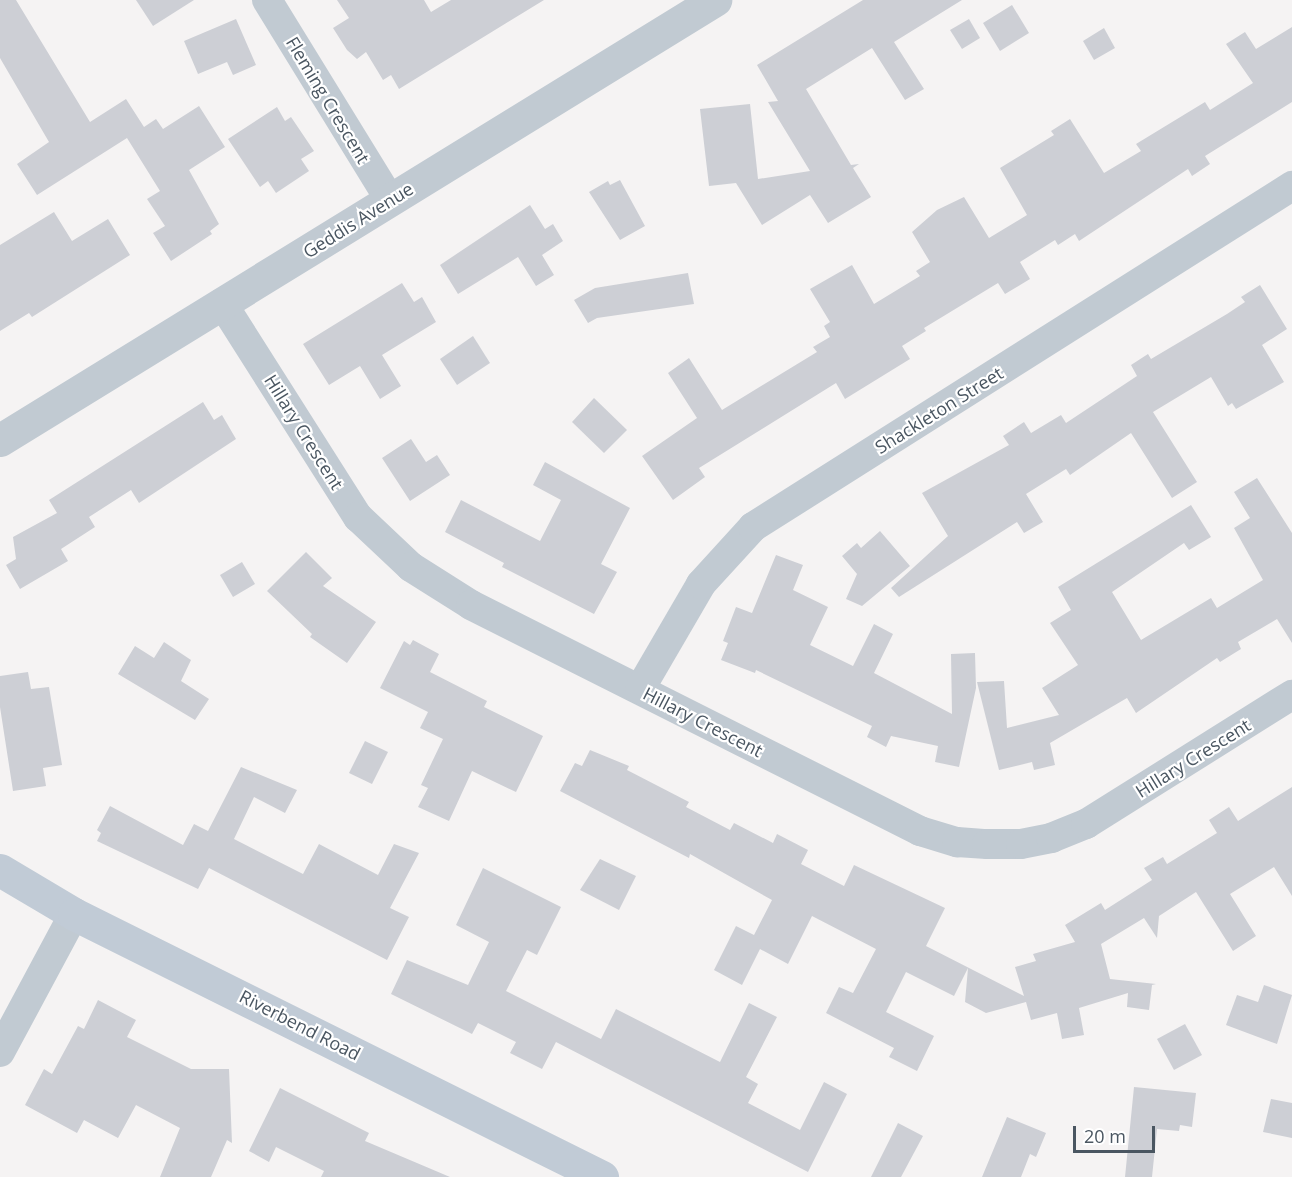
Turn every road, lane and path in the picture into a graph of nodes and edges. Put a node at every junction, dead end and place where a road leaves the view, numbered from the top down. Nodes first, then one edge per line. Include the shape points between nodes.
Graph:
1 (267, 0) edge
2 (715, 0) edge
3 (1292, 186) edge
4 (390, 200) junction
5 (222, 303) junction
6 (0, 440) edge
7 (640, 689) junction
8 (1292, 695) edge
9 (0, 870) edge
10 (74, 914) junction
11 (0, 1052) edge
12 (602, 1177) edge

1 - 4 street, Fleming Crescent
2 - 4 street, Geddis Avenue
3 - 7 street, Shackleton Street via 753,527 701,584
4 - 5 street, Geddis Avenue
5 - 6 street, Geddis Avenue
5 - 7 street, Hillary Crescent via 337,486 384,544 440,587 471,605
7 - 8 street, Hillary Crescent via 920,831 957,842 987,844 1021,844 1051,838 1086,824
9 - 10 main road, Riverbend Road
10 - 11 street
10 - 12 main road, Riverbend Road

